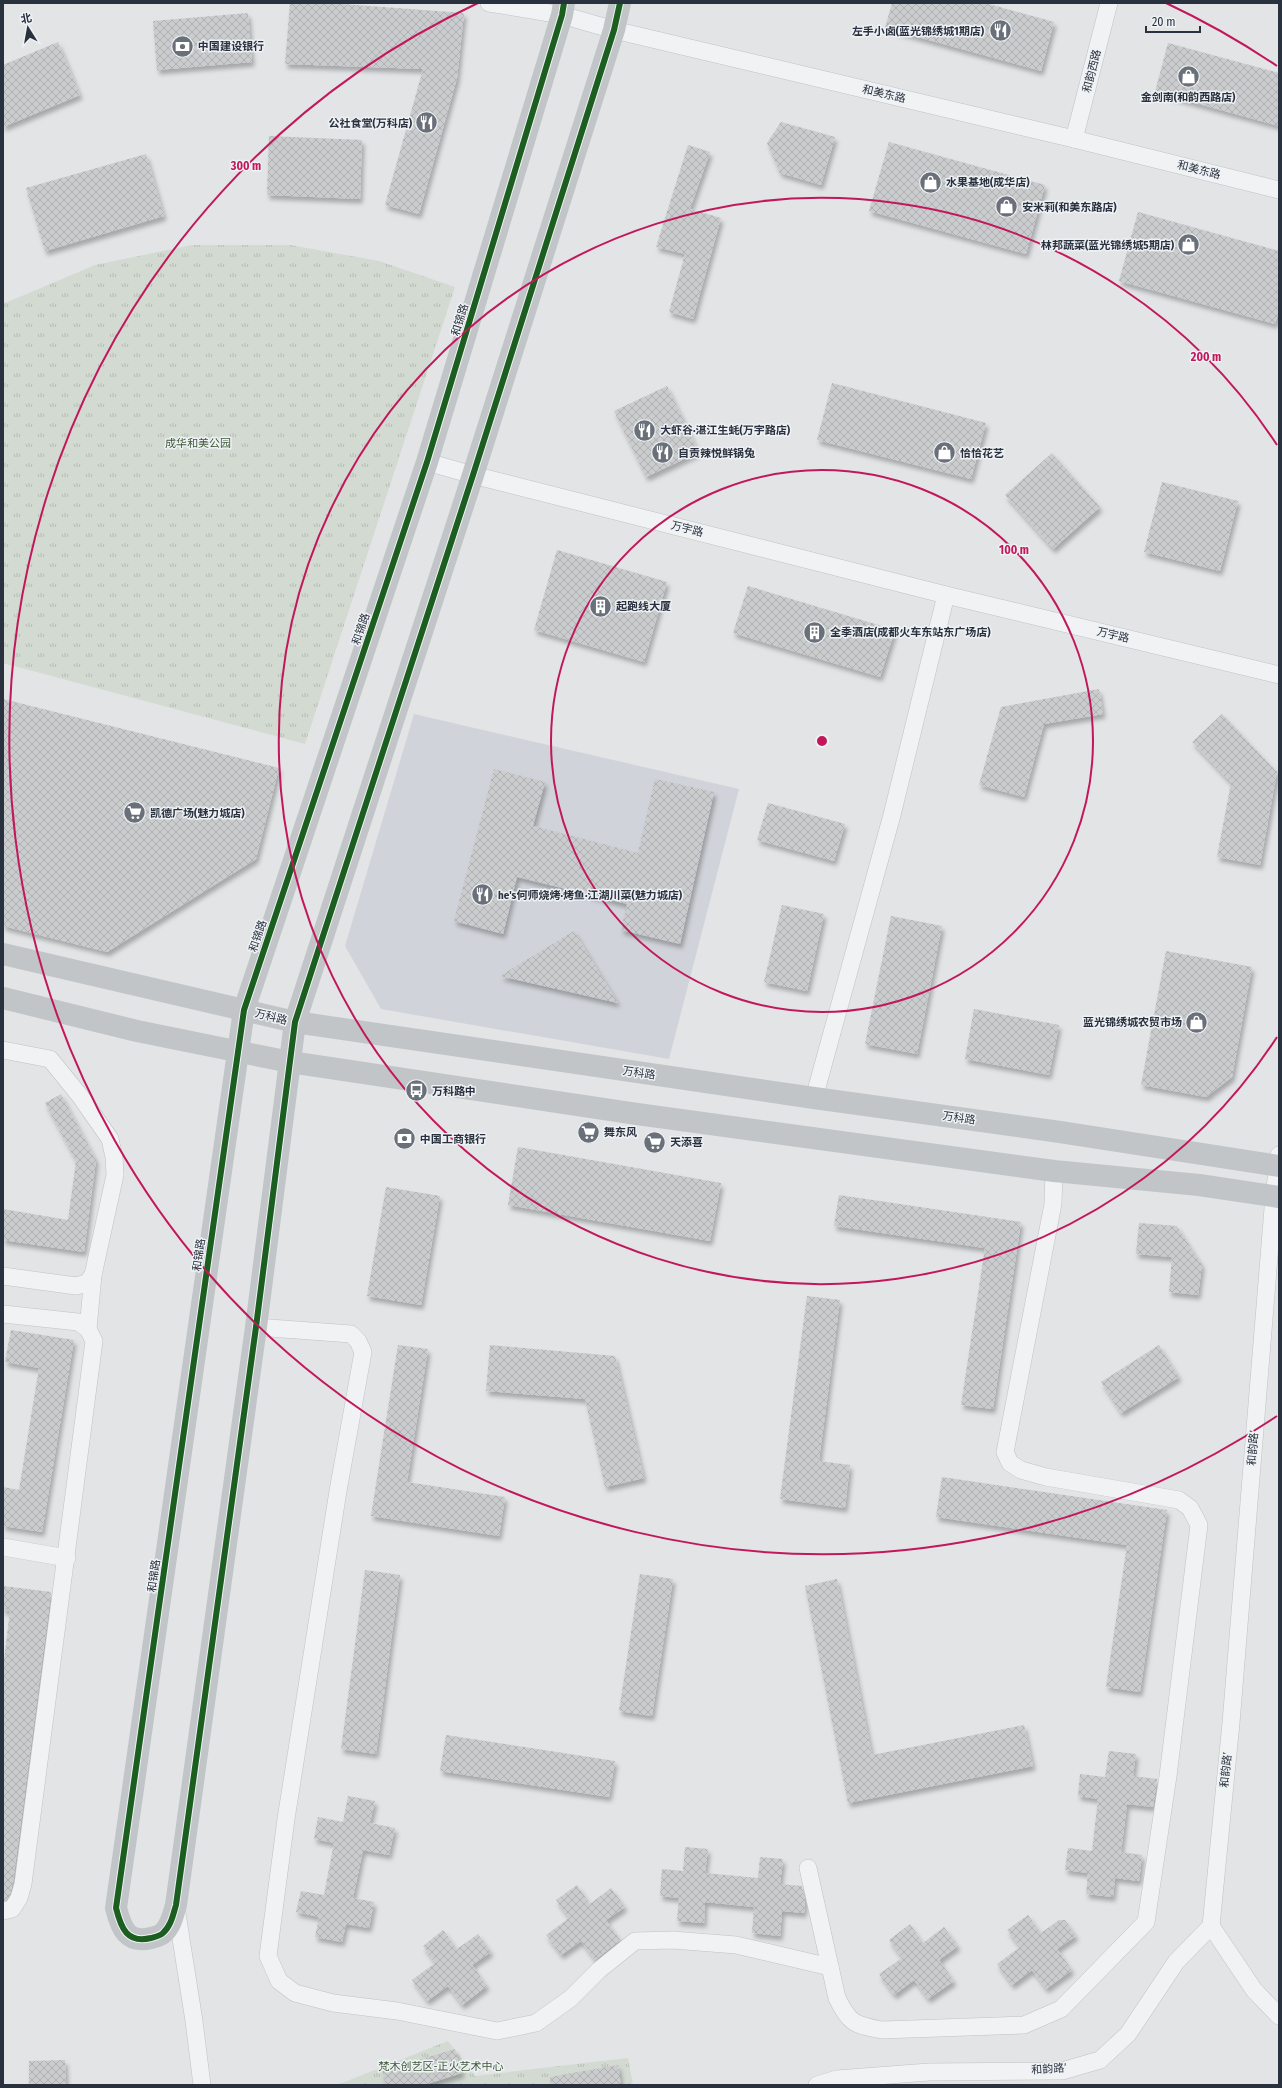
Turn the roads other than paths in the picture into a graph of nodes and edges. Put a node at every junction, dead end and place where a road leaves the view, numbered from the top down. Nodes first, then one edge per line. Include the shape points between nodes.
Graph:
1 (488, 3) edge
2 (620, 3) edge
3 (1109, 3) edge
4 (563, 9) edge
5 (614, 30) junction
6 (1074, 139) junction
7 (1279, 190) edge
8 (427, 462) junction
9 (473, 475) junction
10 (946, 595) junction
11 (1279, 666) edge
12 (1279, 675) edge
13 (3, 954) edge
14 (3, 998) edge
15 (244, 1010) junction
16 (295, 1022) junction
17 (3, 1050) edge
18 (238, 1050) junction
19 (290, 1062) junction
20 (814, 1098) junction
21 (1278, 1162) edge
22 (1054, 1171) junction
23 (1276, 1197) edge
24 (93, 1275) junction
25 (3, 1276) edge
26 (3, 1314) edge
27 (256, 1327) junction
28 (88, 1329) junction
29 (3, 1547) edge
30 (67, 1558) junction
31 (808, 1868) dead end
32 (176, 1905) junction
33 (3, 1911) edge
34 (1211, 1926) junction
35 (830, 1967) junction
36 (1279, 2016) edge
37 (202, 2085) edge
38 (817, 2085) edge

1 - 4 street, 和美东路
2 - 5 street
3 - 6 street, 和韵西路
4 - 5 street, 和美东路
4 - 8 street, 和锦路
5 - 6 street, 和美东路
5 - 9 street
6 - 7 street, 和美东路
8 - 9 street, 万宇路
8 - 15 street, 和锦路
9 - 10 street, 万宇路
9 - 16 street
10 - 11 street, 万宇路
10 - 12 street, 万宇路
10 - 20 street via 892,816
13 - 15 street, 万科路
14 - 18 street via 137,1031
15 - 16 street, 万科路
15 - 18 street, 和锦路
16 - 19 street
16 - 20 street, 万科路
17 - 24 street via 50,1059 110,1139 115,1175
18 - 19 street
18 - 32 street, 和锦路 via 116,1908 120,1924 129,1936 141,1940 162,1934 172,1921
19 - 22 street via 637,1114
19 - 27 street
20 - 21 street, 万科路
21 - 23 street, 和韵路’
22 - 23 street via 1199,1185
22 - 35 street via 1053,1204 1005,1452 1010,1463 1021,1470 1046,1477 1179,1500 1190,1508 1199,1525 1168,1776 1146,1922 1061,2009 1024,2025 882,2030 860,2026 845,2015 836,1998
23 - 34 street, 和韵路’
24 - 25 street via 87,1283 76,1286
24 - 28 street
26 - 28 street via 78,1322
27 - 32 street
27 - 35 street via 350,1334 358,1341 362,1352 336,1499 286,1819 268,1956 279,1982 295,1993 333,2003 397,2011 497,2031 536,2023 571,1998 599,1970 635,1941 673,1940 736,1945
28 - 30 street via 94,1341
29 - 30 street
30 - 33 street via 22,1884 19,1898 12,1909
31 - 35 street
32 - 37 street
34 - 36 street via 1254,1990
34 - 38 street, 和韵路’ via 1176,1962 1128,2034 1100,2060 1062,2071 929,2072 837,2079

